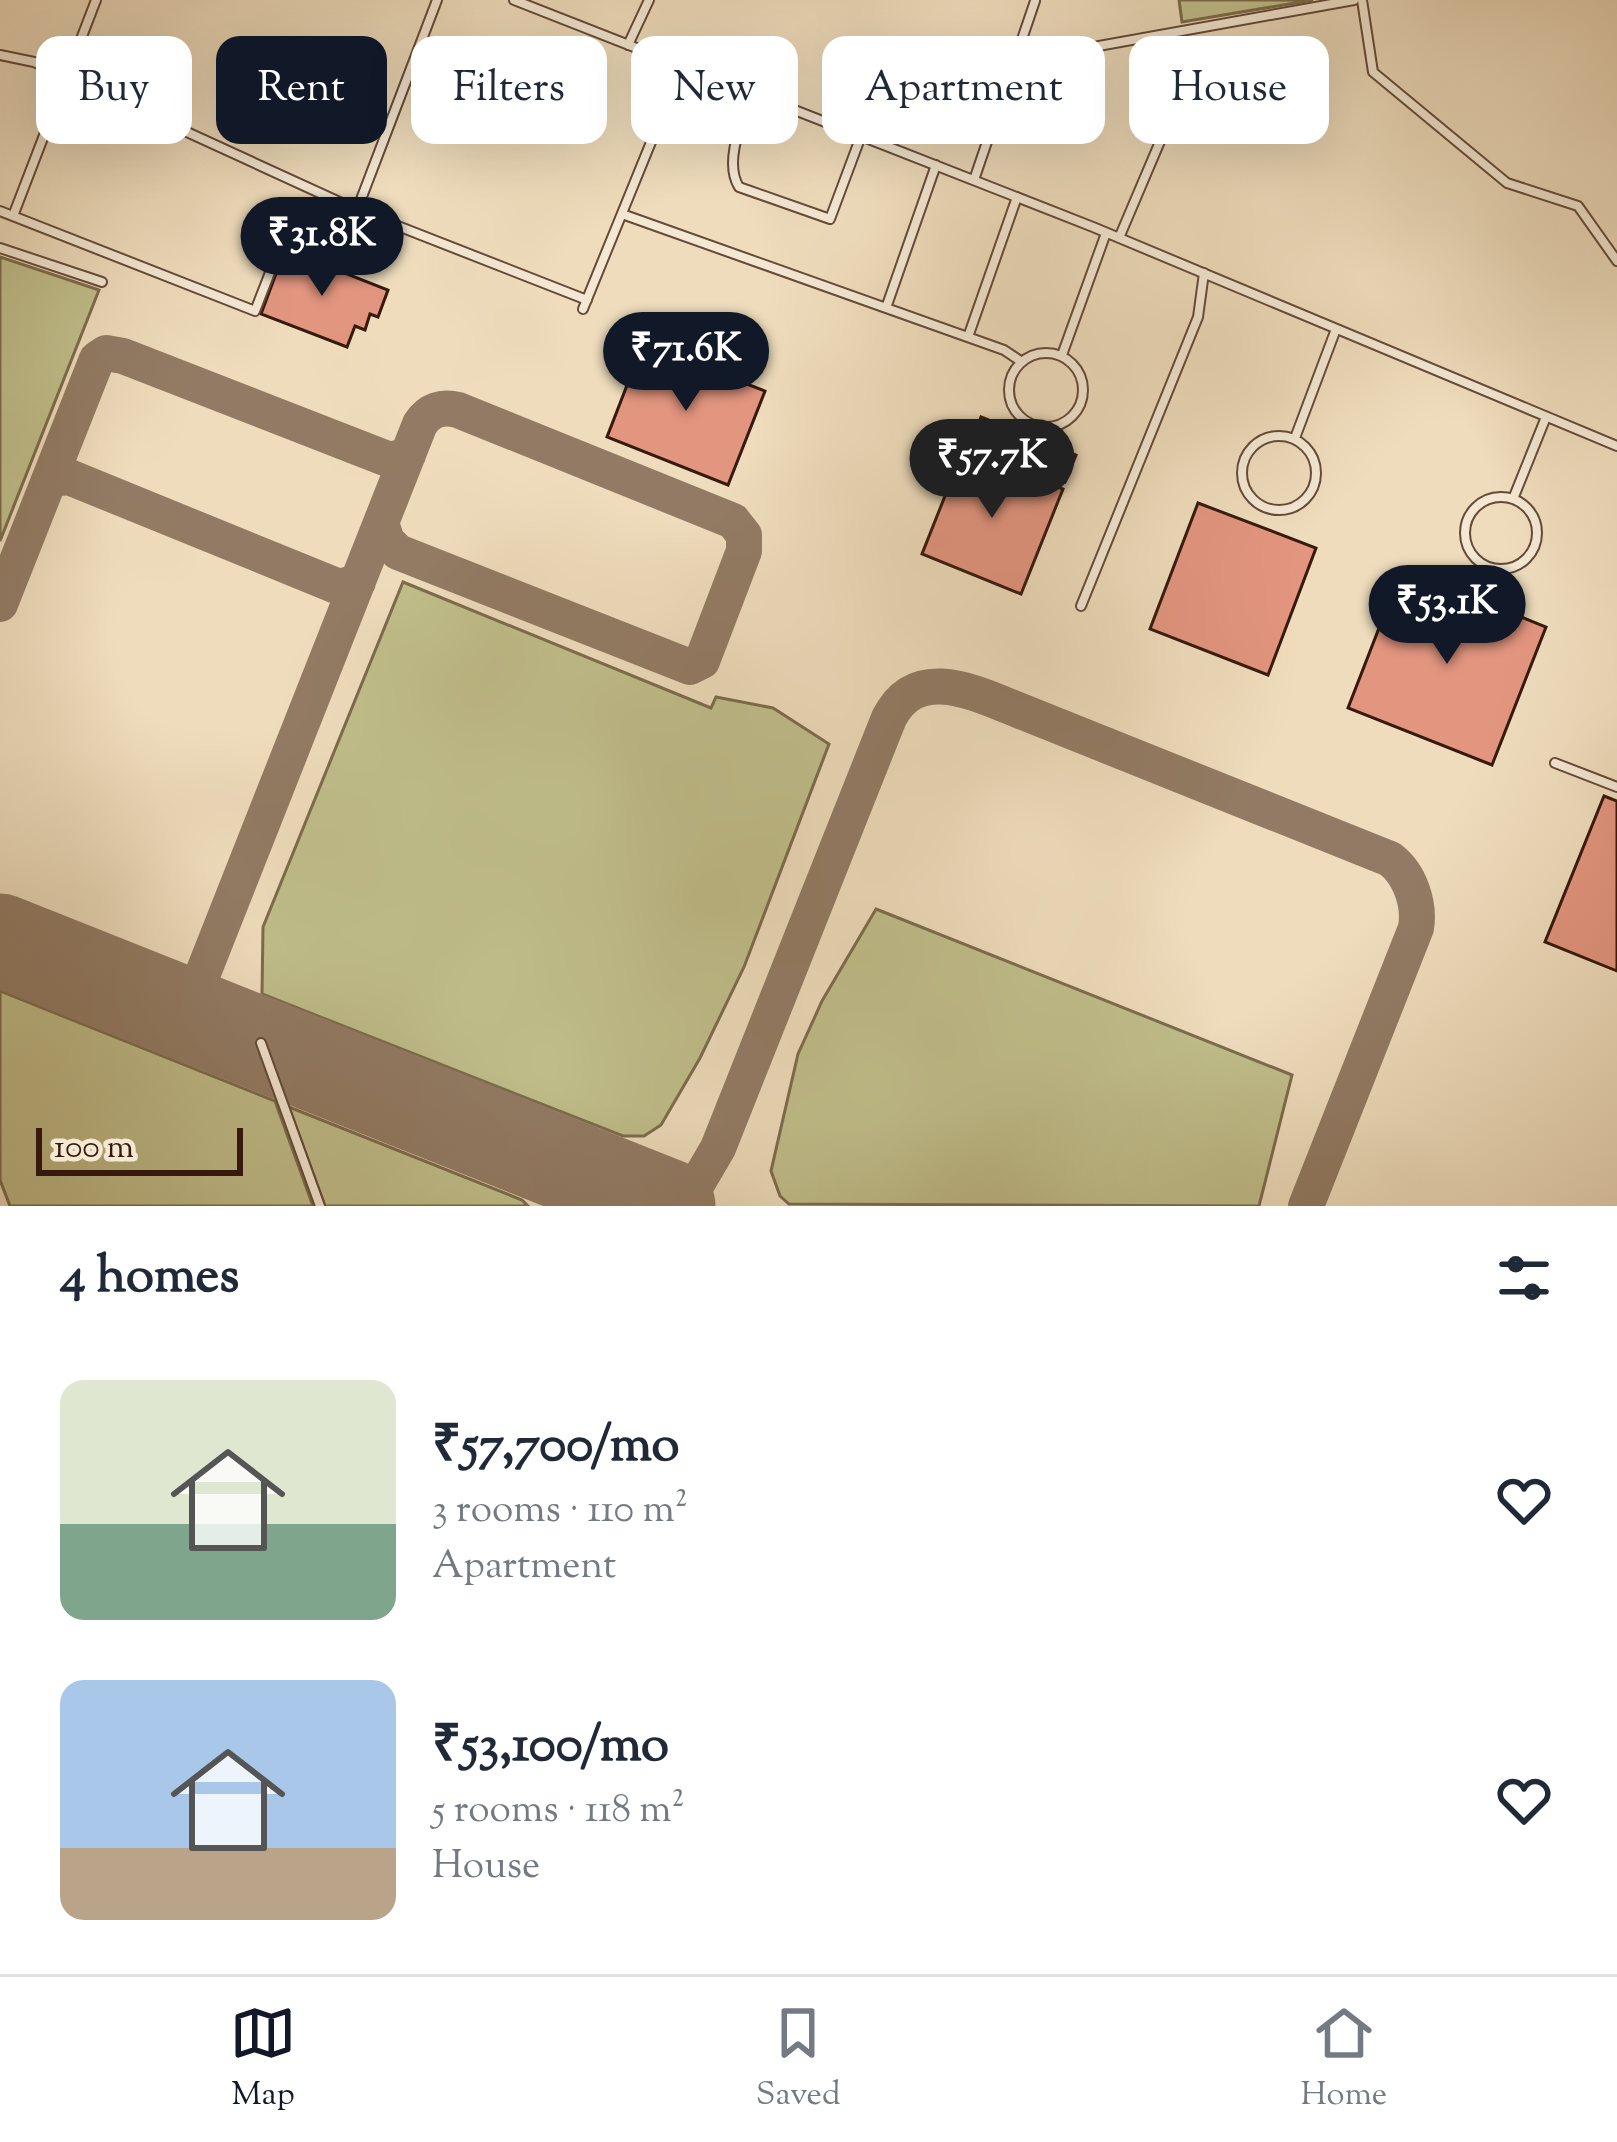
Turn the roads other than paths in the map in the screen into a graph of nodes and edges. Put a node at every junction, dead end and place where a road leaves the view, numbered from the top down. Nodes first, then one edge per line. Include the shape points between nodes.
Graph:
1 (96, 0) edge
2 (437, 0) edge
3 (514, 0) edge
4 (649, 0) edge
5 (1358, 0) edge
6 (1035, 1) edge
7 (82, 36) edge
8 (1023, 36) edge
9 (628, 45) junction
10 (1105, 45) edge
11 (631, 46) edge
12 (0, 55) edge
13 (36, 63) edge
14 (192, 134) edge
15 (41, 144) edge
16 (650, 144) edge
17 (737, 144) edge
18 (858, 144) edge
19 (881, 144) edge
20 (986, 144) edge
21 (1159, 144) edge
22 (935, 165) junction
23 (974, 180) junction
24 (1017, 197) junction
25 (357, 210) junction
26 (0, 211) edge
27 (622, 214) junction
28 (14, 216) junction
29 (348, 228) junction
30 (1107, 232) junction
31 (1119, 238) junction
32 (316, 243) junction
33 (0, 248) edge
34 (1617, 261) edge
35 (1204, 273) junction
36 (102, 282) dead end
37 (886, 308) junction
38 (1336, 328) junction
39 (968, 337) junction
40 (1062, 356) junction
41 (1022, 362) junction
42 (1546, 416) junction
43 (1295, 438) junction
44 (1617, 446) edge
45 (1513, 499) junction
46 (1081, 606) dead end
47 (1555, 764) dead end
48 (1617, 787) edge
49 (260, 1043) dead end
50 (320, 1206) edge

1 - 7 lane
2 - 25 lane
3 - 9 lane
4 - 9 lane
5 - 10 lane
5 - 34 lane via 1373,72 1507,182 1579,206
6 - 8 lane
9 - 11 lane
12 - 13 lane
14 - 25 lane
15 - 28 lane
16 - 27 lane
17 - 18 lane via 733,175 740,187 830,219
19 - 22 lane
20 - 23 lane
21 - 31 lane
22 - 23 lane
22 - 37 lane
23 - 24 lane
24 - 30 lane
24 - 39 lane
25 - 27 lane via 585,304
25 - 29 lane
26 - 28 lane
27 - 37 lane
28 - 32 lane via 255,310 278,252
29 - 32 lane
29 - 32 lane via 357,245 352,267 324,259
30 - 31 lane
30 - 40 lane
31 - 35 lane
33 - 36 lane
35 - 38 lane
35 - 46 lane via 1198,317
37 - 39 lane
38 - 42 lane
38 - 43 lane
39 - 41 lane
40 - 41 lane via 1037,353
40 - 41 lane via 1080,372 1084,395 1073,417 1052,427 1028,423 1012,404 1010,379
42 - 44 lane
42 - 45 lane
43 - 43 lane via 1312,454 1313,490 1285,510 1261,506 1244,487 1243,461 1258,441
45 - 45 lane via 1536,524 1534,547 1520,565 1486,566 1465,538 1470,514 1489,499
47 - 48 lane
49 - 50 lane

